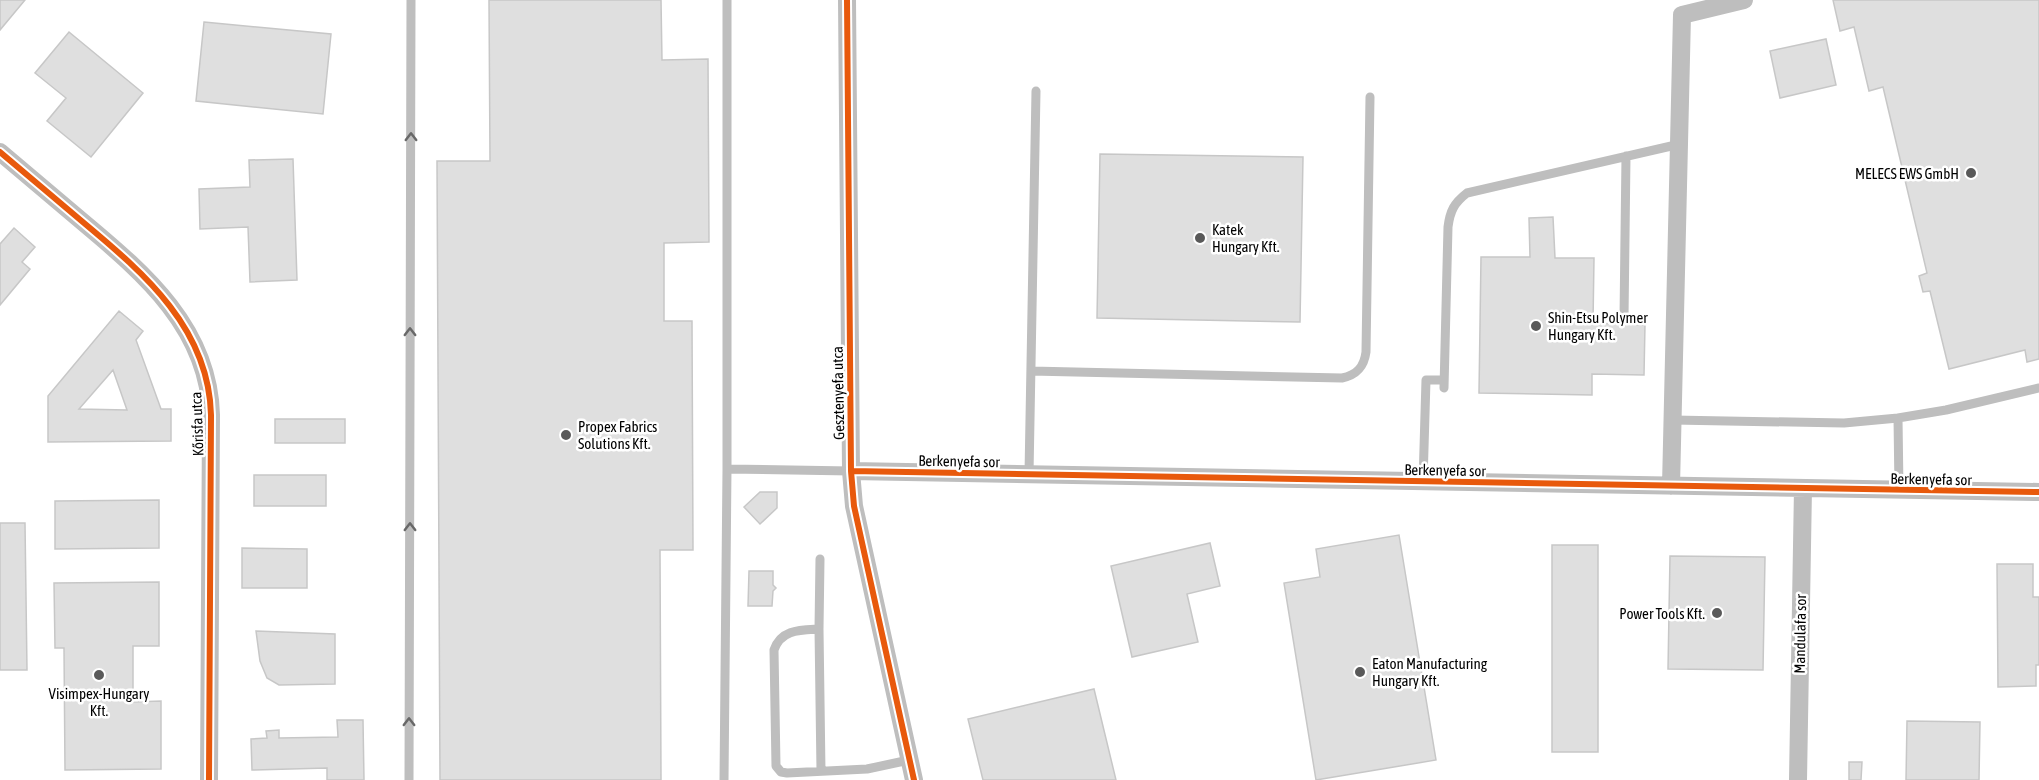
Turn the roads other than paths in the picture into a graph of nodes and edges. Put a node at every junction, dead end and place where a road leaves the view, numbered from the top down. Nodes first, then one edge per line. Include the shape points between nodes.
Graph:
1 (411, 0) edge
2 (727, 0) edge
3 (847, 0) edge
4 (1744, 0) edge
5 (1036, 91) dead end
6 (1370, 97) dead end
7 (1680, 144) junction
8 (0, 152) edge
9 (1626, 156) junction
10 (1624, 318) dead end
11 (1032, 371) junction
12 (2039, 388) edge
13 (1898, 418) junction
14 (1673, 420) junction
15 (726, 469) junction
16 (851, 471) junction
17 (1029, 474) junction
18 (1423, 482) junction
19 (1671, 486) junction
20 (1803, 488) junction
21 (1899, 490) junction
22 (2039, 492) edge
23 (820, 559) dead end
24 (819, 629) junction
25 (909, 760) junction
26 (821, 771) junction
27 (209, 780) edge
28 (409, 780) edge
29 (724, 780) edge
30 (914, 780) edge
31 (1798, 780) edge

28 -> 1 lane
2 - 15 lane
3 - 16 street, Gesztenyefa utca
4 - 7 street via 1682,15
5 - 11 lane
6 - 11 lane via 1366,352 1365,362 1356,374 1342,378
7 - 9 lane
7 - 14 street
8 - 27 street, Kőrisfa utca via 147,279 181,322 203,364 211,415
9 - 10 lane
9 - 18 lane via 1467,193 1454,205 1448,227 1444,384 1426,381
11 - 17 lane
12 - 13 lane
13 - 14 lane via 1844,423
13 - 21 lane
14 - 19 street
15 - 16 lane
15 - 29 lane
16 - 17 street, Berkenyefa sor
16 - 25 street, Gesztenyefa utca via 863,551
17 - 18 street, Berkenyefa sor
18 - 19 street, Berkenyefa sor
19 - 20 street, Berkenyefa sor
20 - 21 street, Berkenyefa sor
20 - 31 street, Mandulafa sor
21 - 22 street, Berkenyefa sor
23 - 24 lane
24 - 26 lane
24 - 26 lane via 785,634 774,650 776,765 787,773
25 - 26 lane via 867,769
25 - 30 street, Gesztenyefa utca

